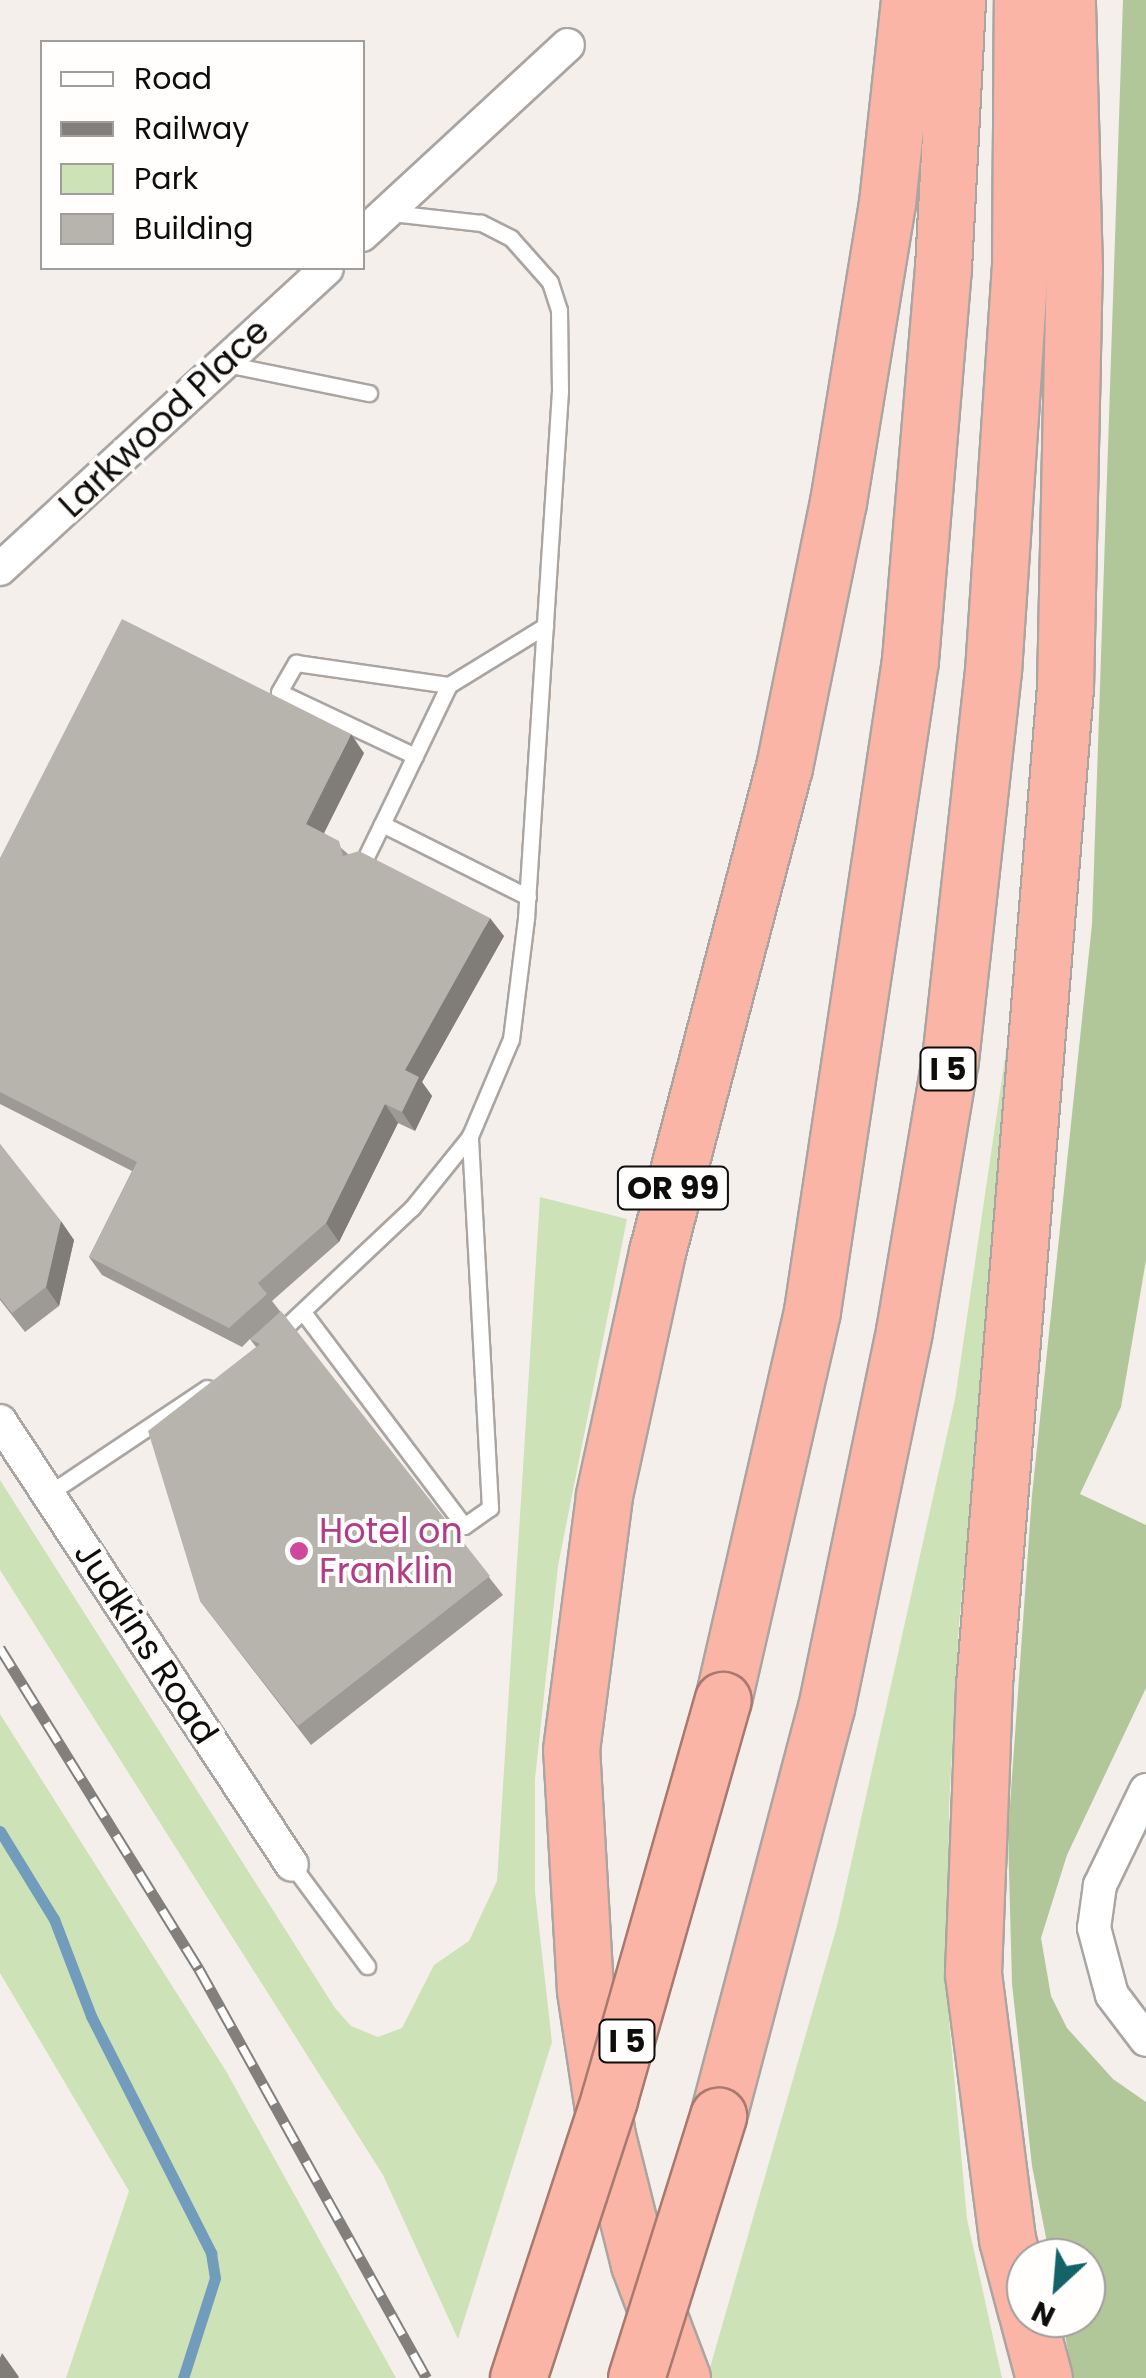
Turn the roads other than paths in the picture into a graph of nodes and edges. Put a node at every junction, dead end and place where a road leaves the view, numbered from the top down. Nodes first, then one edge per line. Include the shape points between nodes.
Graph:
1 (909, 0) edge
2 (957, 0) edge
3 (1022, 0) edge
4 (1067, 0) edge
5 (568, 45) dead end
6 (374, 224) edge
7 (325, 270) edge
8 (224, 363) junction
9 (368, 393) dead end
10 (0, 570) edge
11 (545, 626) junction
12 (449, 685) junction
13 (415, 756) junction
14 (382, 824) junction
15 (362, 865) edge
16 (528, 897) junction
17 (470, 1136) junction
18 (303, 1312) junction
19 (266, 1343) edge
20 (228, 1374) edge
21 (0, 1422) edge
22 (48, 1494) junction
23 (1146, 1790) edge
24 (292, 1865) joint
25 (367, 1966) dead end
26 (1146, 2040) edge
27 (1007, 2238) edge
28 (1033, 2338) edge
29 (518, 2378) edge
30 (636, 2378) edge
31 (682, 2378) edge
32 (1044, 2378) edge

1 - 31 highway, OR 99 via 887,203 838,502 784,767 656,1252 608,1476 570,1750 585,1990 607,2136 639,2264
2 - 29 highway, I 5, bridge via 944,268 910,660 812,1311 723,1700 626,2044
3 - 30 highway, I 5, bridge via 1020,268 994,671 950,1060 904,1331 826,1708 718,2116
4 - 27 highway via 1074,271 1065,688 984,1686 973,1974
5 - 6 street
6 - 11 lane via 481,223 532,256 550,282 562,344
7 - 8 street, Larkwood Place
8 - 9 lane
8 - 10 street, Larkwood Place
11 - 12 lane
11 - 16 lane
12 - 13 lane
12 - 13 lane via 296,663 280,692
13 - 14 lane
14 - 15 lane
14 - 16 lane
16 - 17 lane via 511,1038
17 - 18 lane via 412,1208
17 - 18 lane via 490,1508 464,1526
18 - 19 lane
20 - 22 lane
21 - 22 street, Judkins Road
22 - 24 street, Judkins Road
23 - 26 street via 1100,1885 1096,1951 1112,1996
24 - 25 lane
28 - 32 highway

